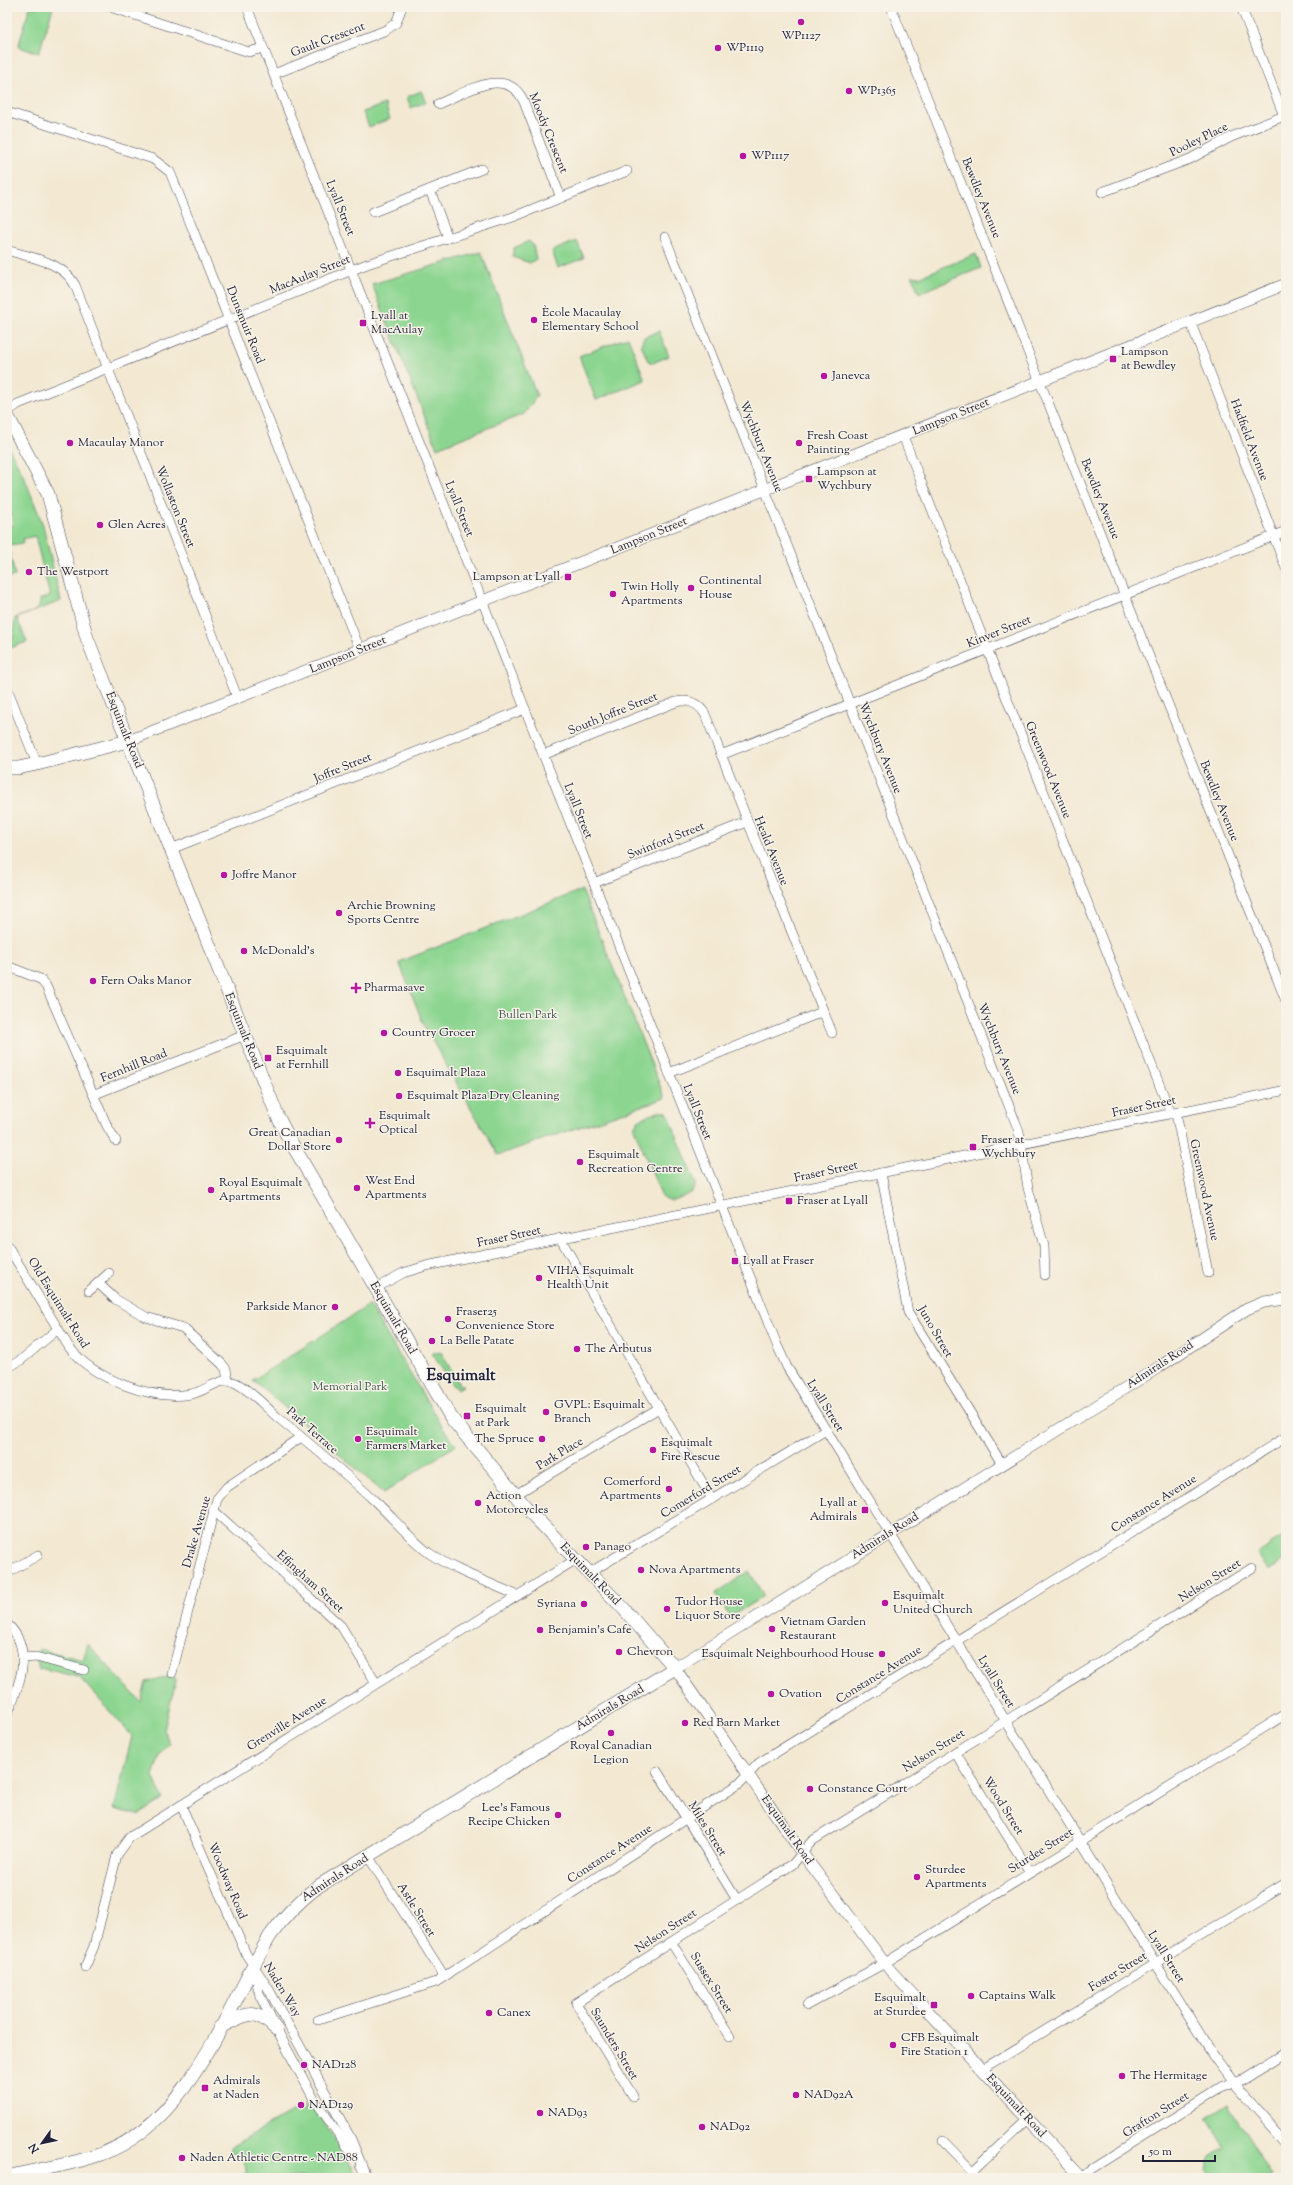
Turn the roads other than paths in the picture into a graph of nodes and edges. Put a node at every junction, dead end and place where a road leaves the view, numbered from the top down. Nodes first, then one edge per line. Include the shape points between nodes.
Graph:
1 (110, 7) edge
2 (247, 7) edge
3 (402, 7) edge
4 (891, 7) edge
5 (1241, 7) edge
6 (263, 48) junction
7 (274, 74) junction
8 (438, 104) dead end
9 (7, 112) edge
10 (1285, 119) edge
11 (482, 169) dead end
12 (627, 171) dead end
13 (430, 190) junction
14 (1102, 192) dead end
15 (561, 198) junction
16 (373, 212) dead end
17 (665, 237) dead end
18 (448, 238) junction
19 (7, 250) edge
20 (352, 271) junction
21 (1286, 284) edge
22 (230, 320) junction
23 (1190, 321) junction
24 (108, 368) junction
25 (1040, 381) junction
26 (7, 413) edge
27 (903, 436) junction
28 (765, 490) junction
29 (1286, 531) edge
30 (1274, 536) junction
31 (1286, 568) edge
32 (1125, 595) junction
33 (482, 602) junction
34 (360, 650) junction
35 (987, 650) junction
36 (7, 688) edge
37 (238, 699) junction
38 (693, 702) joint
39 (850, 704) junction
40 (525, 709) junction
41 (128, 741) junction
42 (543, 755) junction
43 (721, 755) junction
44 (38, 764) junction
45 (7, 768) edge
46 (747, 822) junction
47 (171, 849) junction
48 (594, 883) junction
49 (7, 966) edge
50 (1286, 1001) edge
51 (822, 1012) junction
52 (832, 1033) dead end
53 (245, 1035) junction
54 (669, 1073) junction
55 (1286, 1090) edge
56 (95, 1094) junction
57 (1173, 1113) junction
58 (116, 1141) dead end
59 (1020, 1144) junction
60 (881, 1173) junction
61 (721, 1205) junction
62 (560, 1238) junction
63 (7, 1245) edge
64 (108, 1273) dead end
65 (1208, 1273) dead end
66 (1045, 1275) dead end
67 (98, 1283) junction
68 (376, 1288) junction
69 (90, 1291) dead end
70 (1286, 1299) edge
71 (58, 1329) junction
72 (7, 1368) edge
73 (228, 1381) junction
74 (659, 1408) junction
75 (826, 1430) junction
76 (301, 1437) junction
77 (1286, 1437) edge
78 (1002, 1464) junction
79 (516, 1495) junction
80 (712, 1499) junction
81 (213, 1510) junction
82 (890, 1533) junction
83 (38, 1555) dead end
84 (575, 1560) junction
85 (1252, 1568) dead end
86 (7, 1573) edge
87 (589, 1573) junction
88 (516, 1595) junction
89 (7, 1624) edge
90 (956, 1641) junction
91 (23, 1658) junction
92 (675, 1668) junction
93 (84, 1670) dead end
94 (172, 1673) dead end
95 (376, 1683) junction
96 (1286, 1714) edge
97 (7, 1715) edge
98 (1006, 1721) junction
99 (955, 1752) junction
100 (657, 1771) dead end
101 (749, 1774) junction
102 (181, 1805) junction
103 (686, 1819) junction
104 (1080, 1841) junction
105 (802, 1853) junction
106 (368, 1856) junction
107 (1030, 1872) junction
108 (1286, 1883) edge
109 (737, 1900) junction
110 (671, 1942) junction
111 (885, 1963) junction
112 (1155, 1963) junction
113 (253, 1965) junction
114 (85, 1967) dead end
115 (444, 1976) junction
116 (576, 2003) joint
117 (807, 2005) dead end
118 (318, 2020) dead end
119 (220, 2027) junction
120 (276, 2029) junction
121 (730, 2036) dead end
122 (1286, 2053) edge
123 (982, 2069) junction
124 (1234, 2083) junction
125 (633, 2096) dead end
126 (1028, 2119) junction
127 (944, 2141) dead end
128 (1286, 2141) edge
129 (973, 2171) junction
130 (366, 2174) edge
131 (7, 2177) edge
132 (980, 2178) edge
133 (1083, 2178) edge

1 - 6 street via 249,52
2 - 6 street, Lyall Street
3 - 7 street, Gault Crescent via 396,22 386,30
4 - 25 street, Bewdley Avenue
5 - 10 street
6 - 7 street, Lyall Street
7 - 20 street, Lyall Street
8 - 15 street, Moody Crescent via 490,83 500,82 515,89 524,102
9 - 22 street, Dunsmuir Road via 153,159 165,166 173,178
10 - 14 street, Pooley Place via 1226,139 1190,159
11 - 13 street
12 - 15 street, MacAulay Street
13 - 16 street
13 - 18 street
15 - 18 street, MacAulay Street
17 - 28 street, Wychbury Avenue
18 - 20 street, MacAulay Street
19 - 24 street, Wollaston Street via 58,267 70,276
20 - 22 street, MacAulay Street
20 - 33 street, Lyall Street
21 - 23 street, Lampson Street
22 - 24 street, MacAulay Street
22 - 34 street, Dunsmuir Road
23 - 25 street, Lampson Street
23 - 30 street, Hadfield Avenue
24 - 26 street, MacAulay Street via 18,404
24 - 37 street, Wollaston Street
25 - 27 street, Lampson Street
25 - 32 street, Bewdley Avenue
26 - 41 main road, Esquimalt Road via 48,494 57,520 82,624
27 - 28 street, Lampson Street
27 - 35 street, Greenwood Avenue
28 - 33 street, Lampson Street
28 - 39 street, Wychbury Avenue
29 - 30 street, Kinver Street
30 - 31 street, Hadfield Avenue
30 - 32 street, Kinver Street
32 - 35 street, Kinver Street
32 - 50 street, Bewdley Avenue
33 - 34 street, Lampson Street
33 - 40 street, Lyall Street
34 - 37 street, Lampson Street
35 - 39 street, Kinver Street
35 - 57 street, Greenwood Avenue
36 - 44 street
37 - 41 street, Lampson Street
38 - 42 street, South Joffre Street via 676,702
38 - 43 street, Heald Avenue via 705,714
39 - 43 street, Kinver Street
39 - 59 street, Wychbury Avenue via 1019,1131
40 - 42 street, Lyall Street
40 - 47 street, Joffre Street
41 - 44 main road, Lampson Street
41 - 47 main road, Esquimalt Road
42 - 48 street, Lyall Street
43 - 46 street, Heald Avenue
44 - 45 main road, Lampson Street
46 - 48 street, Swinford Street
46 - 51 street, Heald Avenue
47 - 53 main road, Esquimalt Road
48 - 54 street, Lyall Street
49 - 56 street, Fernhill Road via 40,980 46,986
51 - 52 street, Heald Avenue
51 - 54 street
53 - 56 street, Fernhill Road
53 - 68 main road, Esquimalt Road via 282,1124
54 - 61 street, Lyall Street
55 - 57 street, Fraser Street
56 - 58 street
57 - 59 street, Fraser Street
57 - 65 street, Greenwood Avenue
59 - 60 street, Fraser Street
59 - 66 street, Wychbury Avenue via 1028,1188 1044,1246
60 - 61 street, Fraser Street
60 - 78 street, Juno Street via 908,1312
61 - 62 street, Fraser Street
61 - 75 street, Lyall Street via 777,1345
62 - 68 street, Fraser Street via 412,1269
62 - 74 street
63 - 71 street, Old Esquimalt Road
64 - 67 street
67 - 69 street
67 - 73 street via 115,1299 146,1317 188,1331 222,1364
68 - 79 main road, Esquimalt Road via 452,1419
70 - 78 street, Admirals Road via 1264,1302 1247,1309
71 - 72 street via 21,1360
71 - 73 street, Old Esquimalt Road via 82,1362 138,1391 184,1395
73 - 76 street, Park Terrace via 241,1386
74 - 79 street, Park Place
74 - 80 street
75 - 80 street, Comerford Street
75 - 82 street, Lyall Street
76 - 81 street, Drake Avenue via 227,1487 217,1499
76 - 88 street, Park Terrace via 376,1502 428,1553
77 - 90 street, Constance Avenue
78 - 82 street, Admirals Road
79 - 84 main road, Esquimalt Road
80 - 87 street, Comerford Street
81 - 94 street, Drake Avenue
81 - 95 street, Effingham Street via 341,1626
82 - 90 street, Lyall Street
82 - 92 street, Admirals Road
83 - 86 street
84 - 87 main road, Esquimalt Road
84 - 88 street, Grenville Avenue
85 - 98 street, Nelson Street
87 - 92 main road, Esquimalt Road
88 - 95 street, Grenville Avenue
89 - 91 street via 18,1636
90 - 98 street, Lyall Street
90 - 101 street, Constance Avenue via 759,1763
91 - 93 street via 36,1657
91 - 97 street via 19,1680
92 - 101 street, Esquimalt Road
92 - 106 main road, Admirals Road
95 - 102 street, Grenville Avenue
96 - 104 street, Sturdee Street
98 - 99 street, Nelson Street
98 - 104 street, Lyall Street
99 - 105 street, Nelson Street via 812,1841
99 - 107 street, Wood Street
100 - 103 street, Miles Street
101 - 103 street, Constance Avenue via 739,1784
101 - 105 street, Esquimalt Road
102 - 113 street, Woodway Road
102 - 114 street, Grenville Avenue via 135,1834 120,1850 94,1946
103 - 109 street, Miles Street
103 - 115 street, Constance Avenue
104 - 107 street, Sturdee Street
104 - 112 street, Lyall Street
105 - 109 street, Nelson Street via 793,1864
105 - 111 street, Esquimalt Road
106 - 113 main road, Admirals Road via 296,1903 282,1918
106 - 115 street, Astle Street
107 - 111 street, Sturdee Street
108 - 112 street, Foster Street
109 - 110 street, Nelson Street
110 - 116 street, Nelson Street
110 - 121 street, Sussex Street
111 - 117 street, Sturdee Street
111 - 123 street, Esquimalt Road
112 - 123 street, Foster Street
112 - 124 street, Lyall Street via 1208,2048
113 - 119 main road, Admirals Road
113 - 120 street, Naden Way via 260,1996
113 - 130 street, Naden Way via 351,2139
115 - 118 street, Constance Avenue via 436,1982
116 - 125 street, Saunders Street
119 - 120 main road via 244,2016 256,2014 264,2017
119 - 131 main road, Admirals Road via 183,2090 153,2124 135,2137 101,2154
120 - 130 street, Naden Way via 314,2099
122 - 124 street, Grafton Street
123 - 126 street, Esquimalt Road
124 - 128 street, Lyall Street
124 - 133 street, Grafton Street via 1221,2088 1092,2169
126 - 129 street
126 - 133 street, Esquimalt Road
127 - 129 street
129 - 132 street

